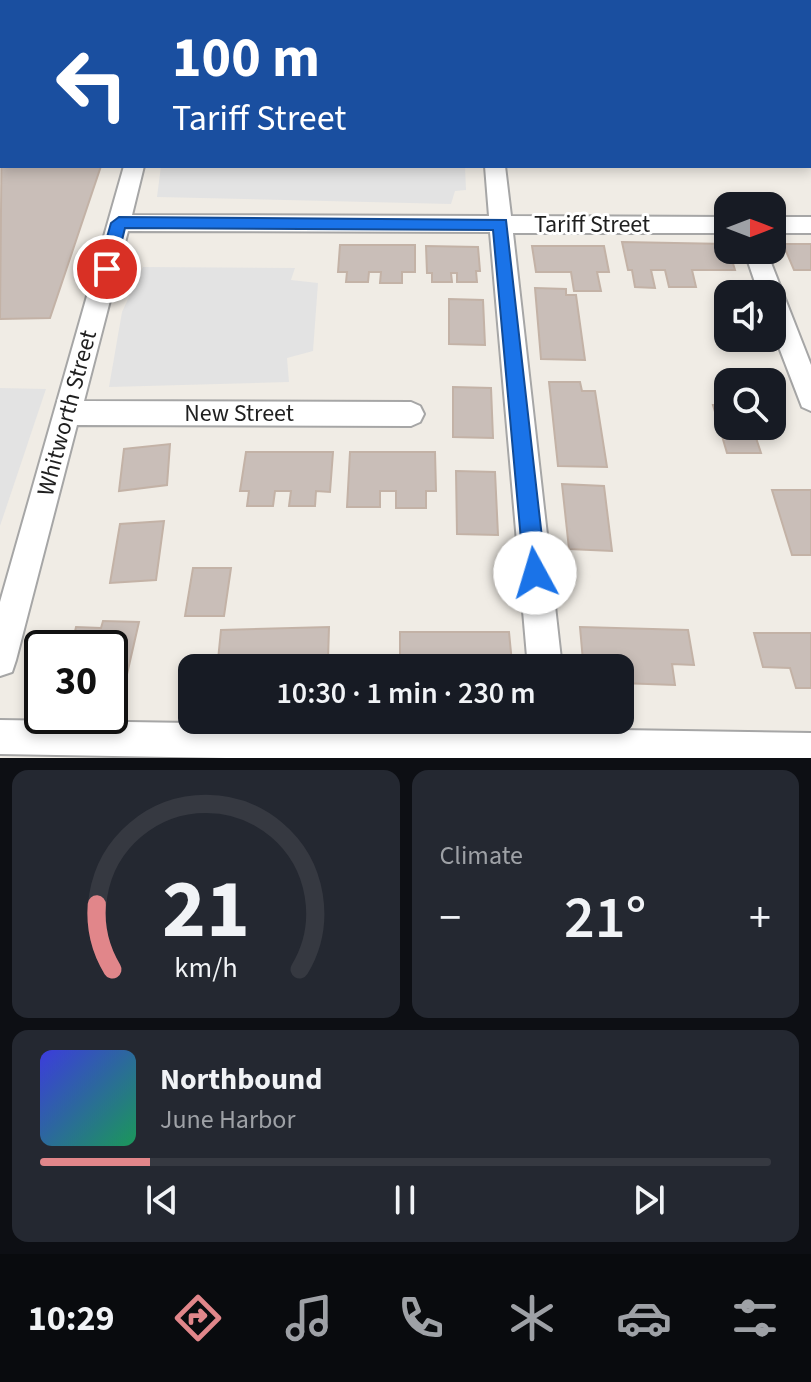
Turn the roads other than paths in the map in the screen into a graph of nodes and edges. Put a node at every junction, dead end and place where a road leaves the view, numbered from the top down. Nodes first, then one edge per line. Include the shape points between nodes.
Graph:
1 (133, 168) edge
2 (495, 168) edge
3 (119, 223) junction
4 (501, 224) junction
5 (714, 225) edge
6 (786, 225) edge
7 (811, 225) edge
8 (786, 332) edge
9 (811, 399) edge
10 (67, 413) junction
11 (411, 414) dead end
12 (544, 654) edge
13 (0, 660) edge
14 (413, 734) edge
15 (566, 734) edge
16 (0, 737) edge
17 (811, 750) edge

1 - 3 street, Whitworth Street
2 - 4 street
3 - 4 street, Tariff Street
3 - 10 street, Whitworth Street
4 - 5 street, Tariff Street
4 - 12 street
6 - 7 street
8 - 9 street
10 - 11 street, New Street
10 - 13 street, Whitworth Street
14 - 16 street
15 - 17 street

